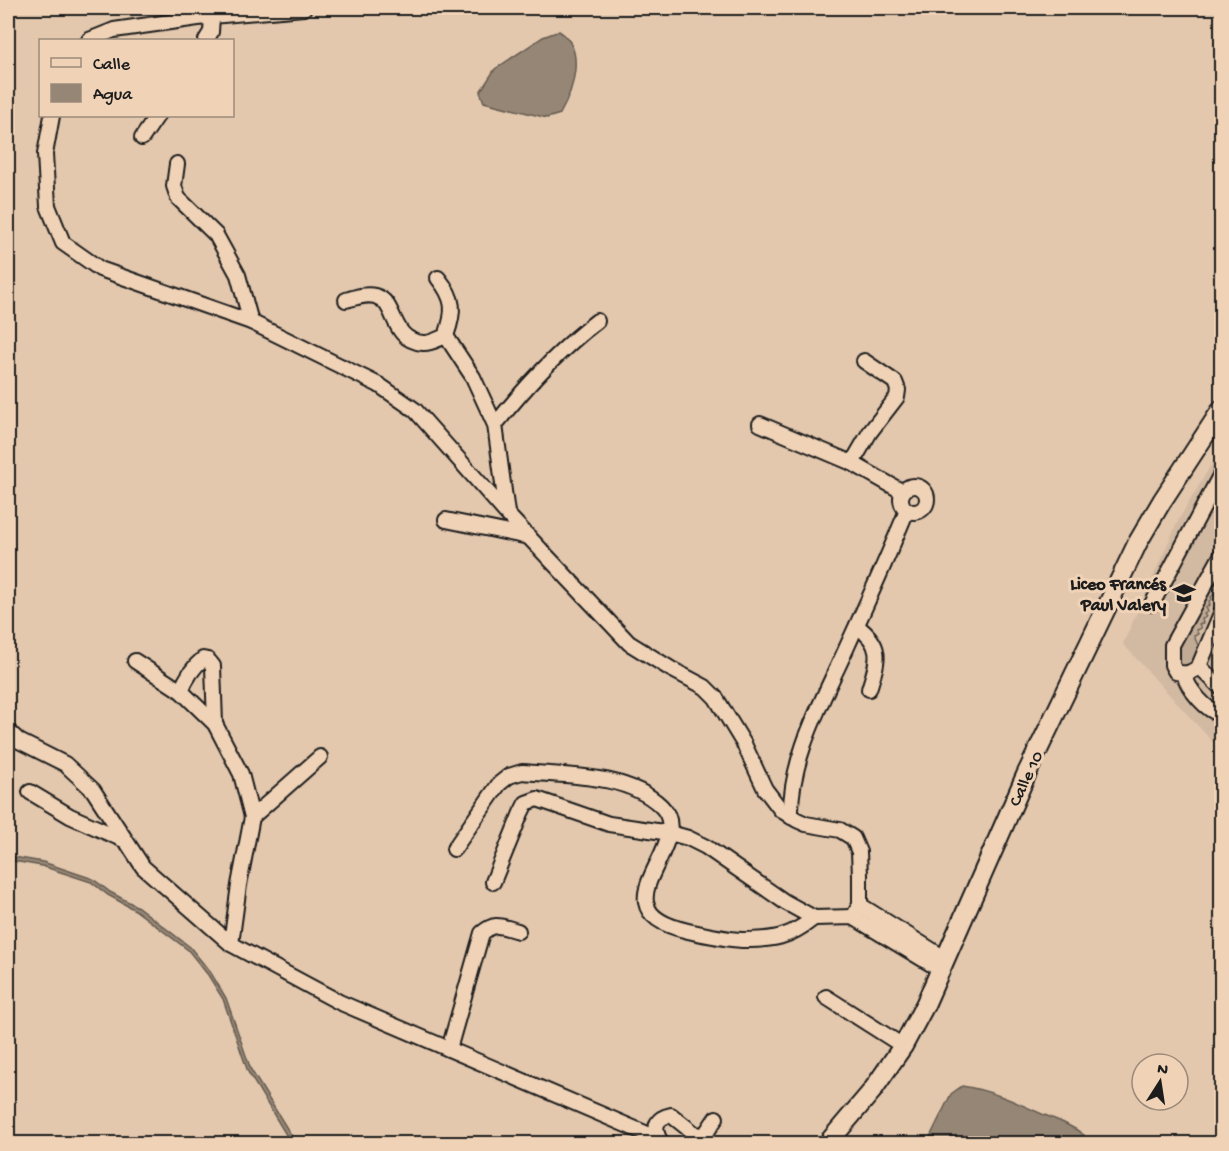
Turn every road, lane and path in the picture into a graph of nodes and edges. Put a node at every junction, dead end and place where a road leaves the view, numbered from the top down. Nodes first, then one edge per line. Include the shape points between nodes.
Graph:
1 (304, 8) edge
2 (212, 16) junction
3 (91, 39) edge
4 (207, 39) edge
5 (52, 117) edge
6 (156, 117) edge
7 (142, 138) dead end
8 (177, 164) dead end
9 (438, 278) dead end
10 (346, 300) dead end
11 (597, 321) dead end
12 (251, 322) junction
13 (446, 336) junction
14 (864, 361) dead end
15 (1221, 409) edge
16 (495, 424) junction
17 (760, 424) dead end
18 (852, 463) junction
19 (1221, 472) edge
20 (903, 492) junction
21 (907, 510) junction
22 (507, 514) junction
23 (446, 520) dead end
24 (529, 537) junction
25 (1221, 554) edge
26 (1152, 604) dead end
27 (1221, 611) edge
28 (857, 626) junction
29 (135, 661) dead end
30 (1199, 666) junction
31 (1184, 674) junction
32 (869, 689) dead end
33 (1221, 689) edge
34 (181, 691) junction
35 (1221, 715) edge
36 (215, 724) junction
37 (8, 731) edge
38 (14, 741) edge
39 (320, 757) dead end
40 (30, 792) dead end
41 (792, 817) junction
42 (252, 818) junction
43 (670, 833) junction
44 (125, 840) junction
45 (454, 849) dead end
46 (493, 882) dead end
47 (857, 911) junction
48 (814, 918) junction
49 (518, 931) dead end
50 (231, 944) junction
51 (944, 964) junction
52 (826, 997) dead end
53 (903, 1046) junction
54 (449, 1049) junction
55 (716, 1118) dead end
56 (661, 1141) edge
57 (827, 1143) edge

1 - 2 lane
2 - 3 lane via 114,30
2 - 4 lane
5 - 12 lane via 45,154 48,206 63,243 100,269
6 - 7 lane
8 - 12 lane via 174,186 178,198 216,235 238,275
9 - 13 lane via 453,304
10 - 13 lane via 377,296 388,304 395,324 407,338 425,344
11 - 16 lane via 562,350
12 - 22 lane via 379,385 415,410
13 - 16 lane via 473,377
14 - 18 lane via 896,382 898,390
15 - 51 main road, Calle 10 via 1138,542 1031,764
16 - 22 lane
17 - 18 lane
18 - 20 lane
19 - 26 lane
20 - 21 lane via 901,500
20 - 21 lane via 918,487 927,497 920,511
21 - 28 lane
22 - 24 lane
23 - 24 lane
24 - 41 lane via 629,644 705,687 716,698 765,789
25 - 31 lane via 1172,645 1172,664 1176,672
27 - 30 lane
28 - 32 lane via 876,648 878,660
28 - 41 lane via 804,747 792,794
29 - 34 lane
30 - 31 lane
30 - 33 lane
31 - 35 lane via 1186,683 1205,705
34 - 36 lane
34 - 36 lane via 195,666 203,659 208,660 213,666
36 - 42 lane via 241,774
37 - 38 lane
38 - 44 lane via 65,765 93,790
39 - 42 lane
40 - 44 lane via 70,816
41 - 47 lane via 806,824 840,830 853,838 860,852
42 - 50 lane
43 - 45 lane via 669,817 660,805 640,792 608,779 522,772 499,784
43 - 46 lane via 609,824 537,799 526,804 521,813
43 - 48 lane via 706,847
43 - 48 lane via 647,886 645,904 656,920 727,939 768,940 785,936
44 - 50 lane via 143,867
47 - 48 lane
47 - 51 lane
49 - 54 lane via 498,925 482,933
50 - 54 lane via 339,1002
51 - 53 main road, Calle 10
52 - 53 lane
53 - 57 main road, Calle 10 via 872,1091
54 - 56 lane
55 - 56 lane via 702,1135 671,1115 662,1117 655,1130

